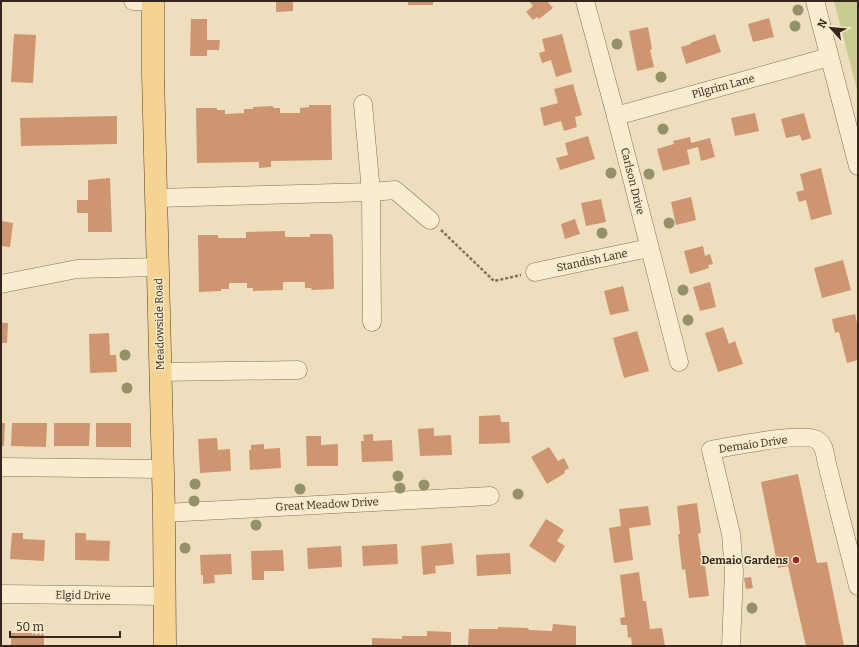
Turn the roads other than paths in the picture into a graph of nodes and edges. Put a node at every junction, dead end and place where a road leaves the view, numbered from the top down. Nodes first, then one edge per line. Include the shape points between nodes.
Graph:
1 (146, 1) edge
2 (585, 1) edge
3 (815, 1) edge
4 (829, 57) junction
5 (363, 104) dead end
6 (616, 116) junction
7 (858, 166) edge
8 (371, 192) junction
9 (157, 198) junction
10 (430, 220) road end
11 (649, 248) junction
12 (158, 267) junction
13 (535, 272) road end
14 (1, 284) edge
15 (372, 322) dead end
16 (679, 362) dead end
17 (298, 370) dead end
18 (160, 372) junction
19 (1, 467) edge
20 (163, 469) junction
21 (490, 496) dead end
22 (164, 513) junction
23 (858, 586) edge
24 (1, 594) edge
25 (165, 596) junction
26 (165, 646) edge
27 (731, 646) edge

1 - 9 main road, Meadowside Road via 153,74
2 - 6 street, Carlson Drive
3 - 4 street
4 - 6 street, Pilgrim Lane
4 - 7 street
5 - 8 street
6 - 11 street, Carlson Drive
8 - 9 street
8 - 10 street via 396,190
8 - 15 street
9 - 12 main road, Meadowside Road
11 - 13 street, Standish Lane
11 - 16 street, Carlson Drive
12 - 14 street via 77,269
12 - 18 main road, Meadowside Road
17 - 18 street
18 - 20 main road, Meadowside Road
19 - 20 street
20 - 22 main road, Meadowside Road
21 - 22 street, Great Meadow Drive
22 - 25 main road, Meadowside Road
23 - 27 street, Demaio Drive via 824,448 816,439 804,437 767,440 711,450 731,534 734,572
24 - 25 street, Elgid Drive
25 - 26 main road, Meadowside Road

